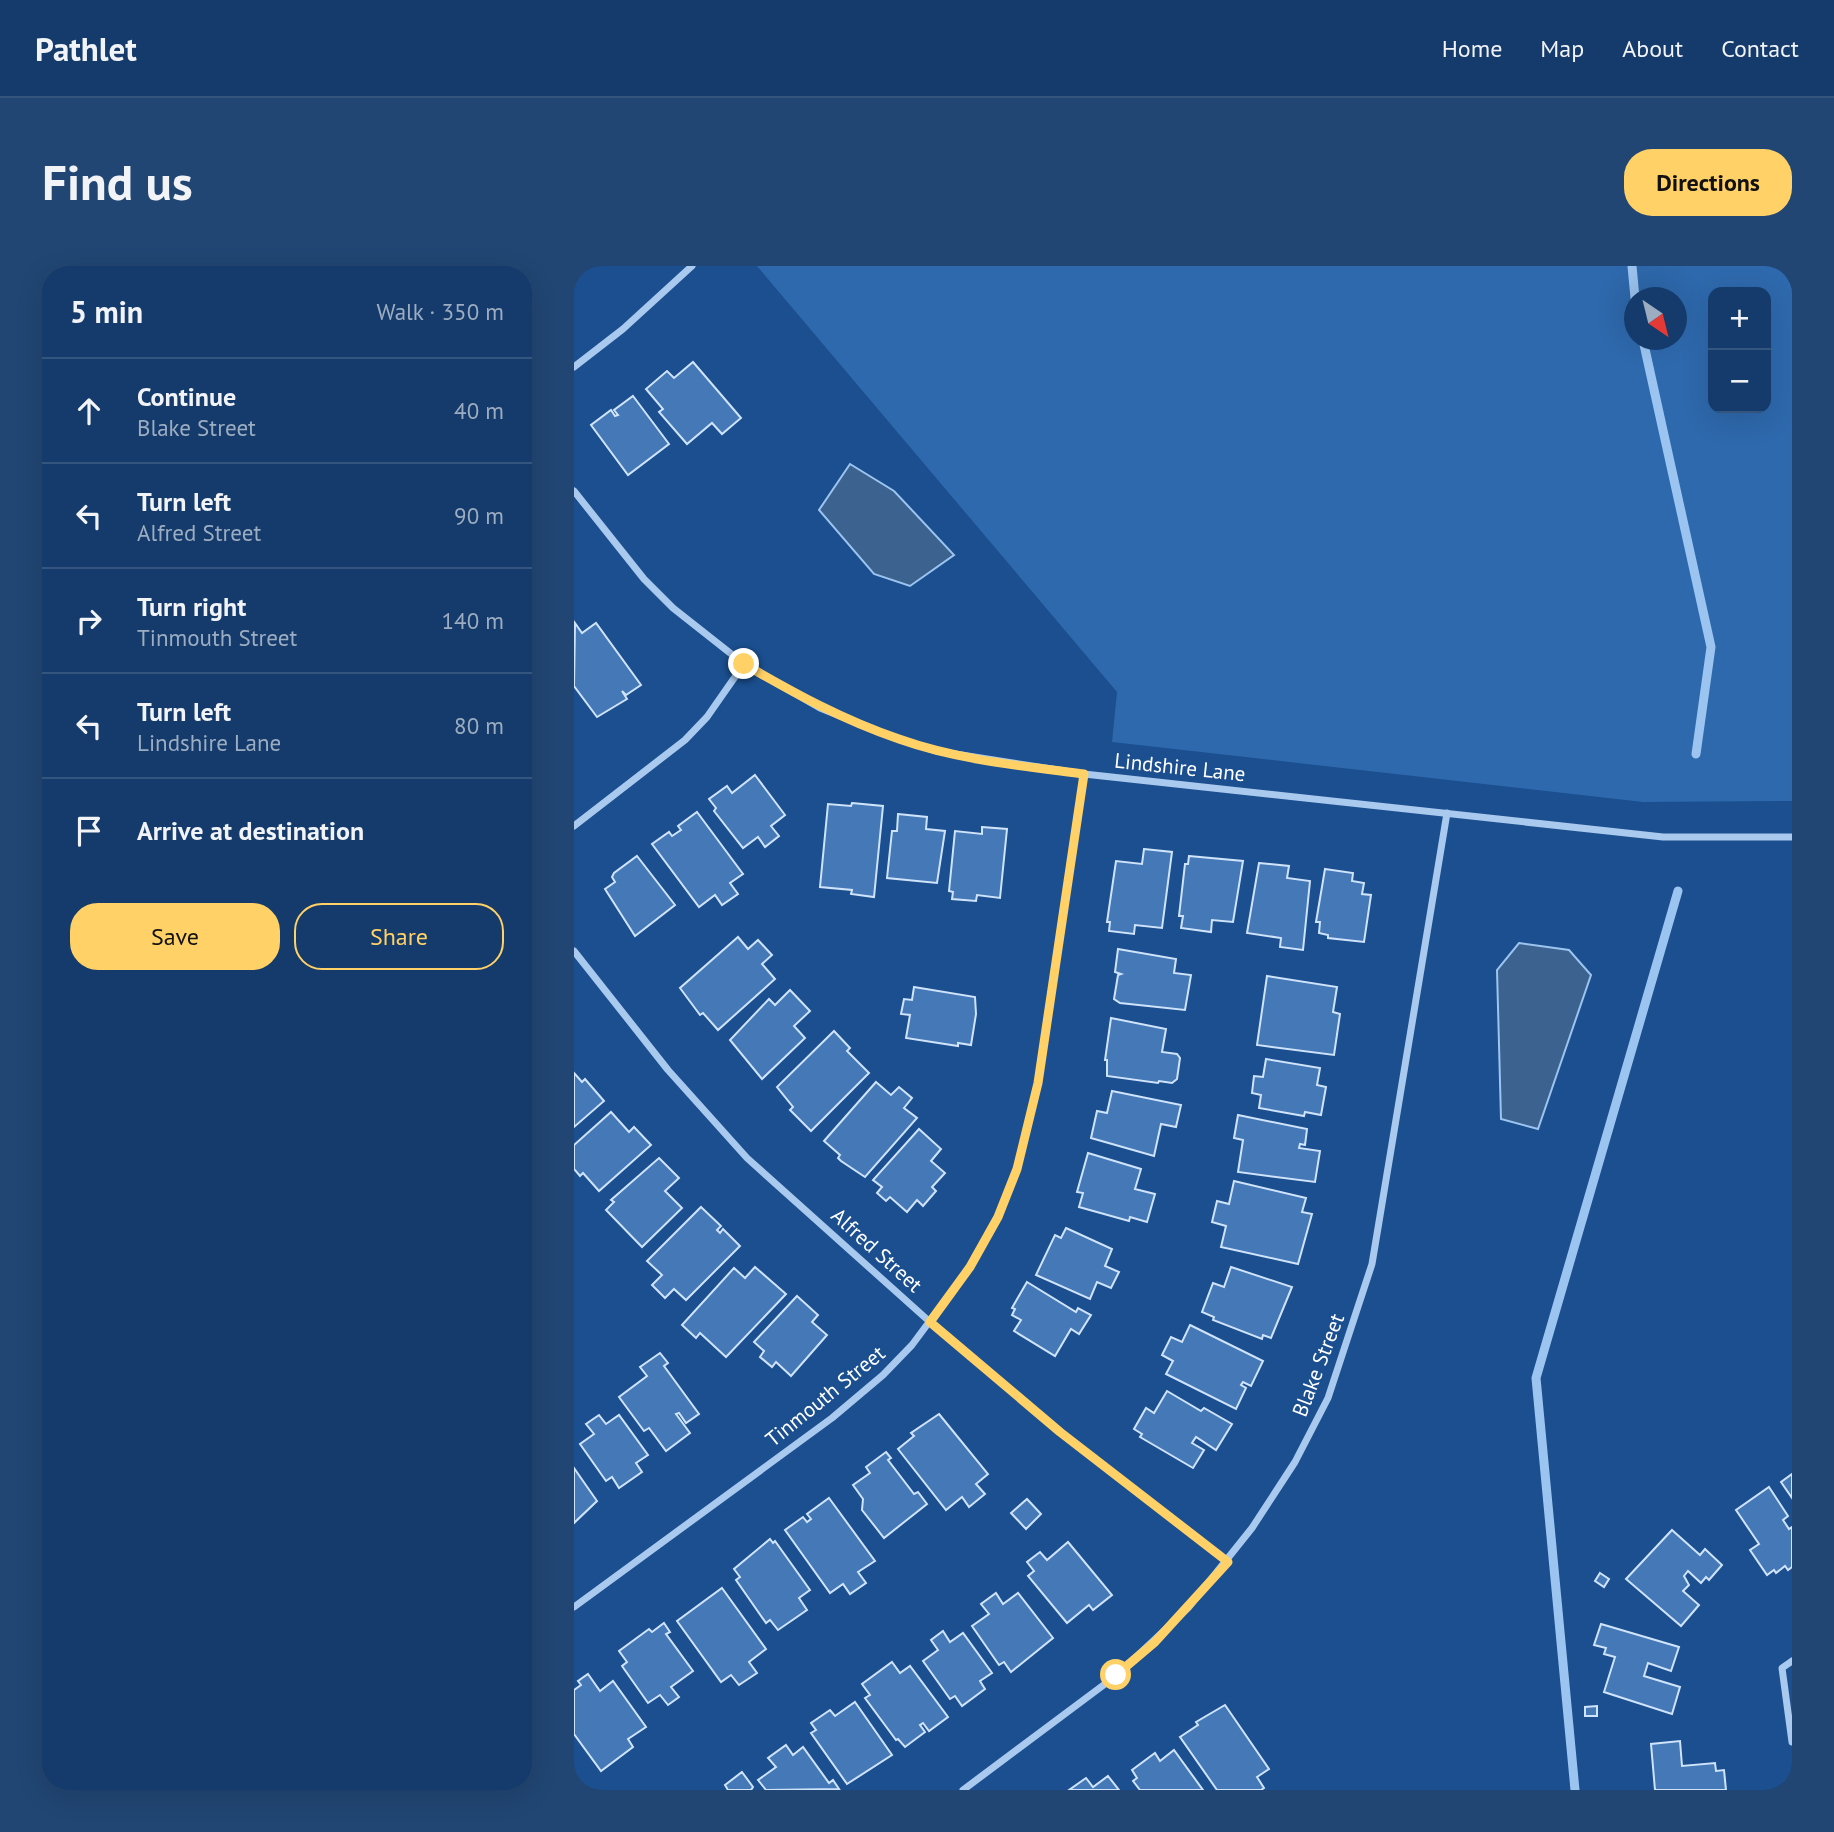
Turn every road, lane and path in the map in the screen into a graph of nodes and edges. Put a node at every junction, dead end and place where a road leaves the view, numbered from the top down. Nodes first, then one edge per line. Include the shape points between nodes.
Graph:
1 (692, 266) edge
2 (574, 367) edge
3 (574, 491) edge
4 (744, 664) junction
5 (1084, 774) junction
6 (1447, 813) junction
7 (574, 826) edge
8 (1792, 837) edge
9 (574, 951) edge
10 (930, 1322) junction
11 (1228, 1562) junction
12 (574, 1607) edge
13 (1792, 1661) edge
14 (1792, 1742) edge
15 (962, 1790) edge

1 - 2 street via 624,329
3 - 4 street, Lindshire Lane via 644,579
4 - 5 street, Lindshire Lane via 820,708 900,740 981,760
4 - 7 street via 685,740
5 - 6 street, Lindshire Lane
5 - 10 street, Tinmouth Street via 1038,1083 1017,1169 998,1217 970,1267
6 - 8 street, Lindshire Lane via 1663,837
6 - 11 street, Blake Street via 1372,1264 1362,1300 1328,1398 1295,1462
9 - 10 street, Alfred Street via 723,1132
10 - 11 street, Alfred Street via 1060,1432
10 - 12 street, Tinmouth Street via 883,1375 832,1418
11 - 15 street, Blake Street via 1188,1608 1126,1666
13 - 14 street via 1782,1668

